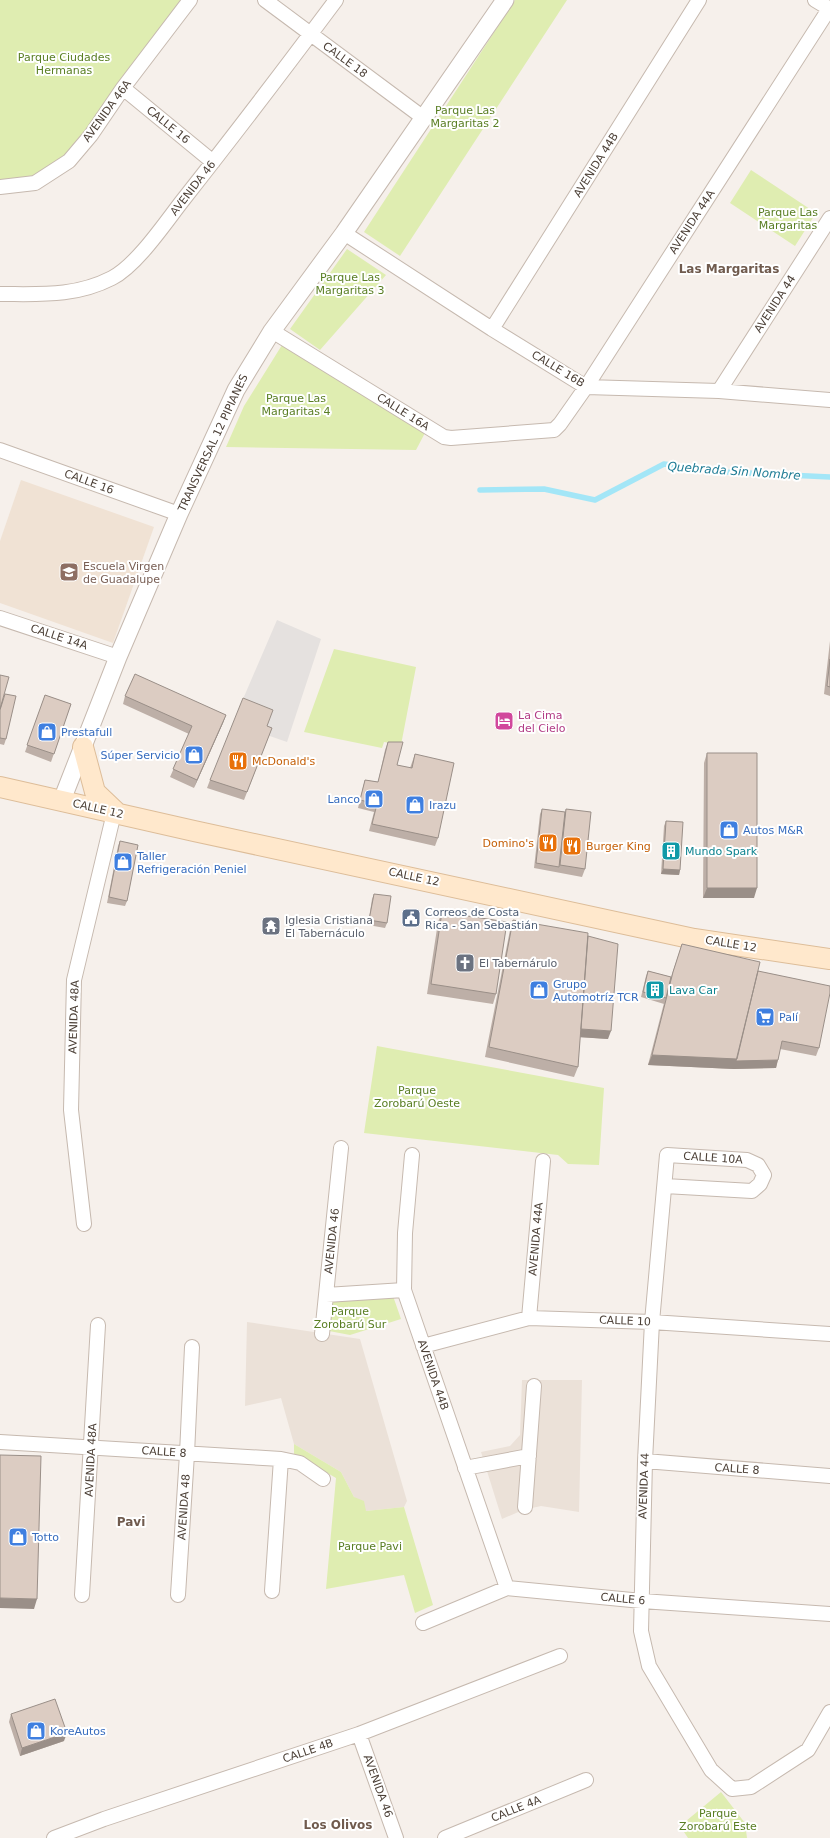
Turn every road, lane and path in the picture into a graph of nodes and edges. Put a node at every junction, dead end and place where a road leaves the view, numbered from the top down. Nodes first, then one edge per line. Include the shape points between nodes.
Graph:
1 (190, 0) edge
2 (265, 0) edge
3 (336, 0) edge
4 (505, 0) edge
5 (699, 0) edge
6 (815, 0) edge
7 (830, 9) edge
8 (310, 34) junction
9 (123, 88) junction
10 (425, 119) junction
11 (213, 162) junction
12 (0, 187) edge
13 (830, 218) edge
14 (344, 233) junction
15 (0, 294) edge
16 (492, 329) junction
17 (272, 331) junction
18 (586, 387) junction
19 (719, 391) junction
20 (830, 400) edge
21 (550, 431) joint
22 (1, 453) edge
23 (179, 514) junction
24 (0, 618) edge
25 (118, 657) junction
26 (83, 747) junction
27 (0, 787) edge
28 (62, 800) junction
29 (117, 813) junction
30 (830, 959) edge
31 (341, 1148) dead end
32 (412, 1155) dead end
33 (667, 1155) joint
34 (543, 1161) dead end
35 (664, 1186) junction
36 (84, 1224) dead end
37 (404, 1290) junction
38 (326, 1294) junction
39 (529, 1318) junction
40 (652, 1322) junction
41 (98, 1325) dead end
42 (322, 1334) dead end
43 (830, 1334) edge
44 (423, 1346) junction
45 (192, 1347) dead end
46 (534, 1386) dead end
47 (0, 1442) edge
48 (92, 1447) junction
49 (187, 1454) junction
50 (529, 1456) junction
51 (281, 1459) junction
52 (645, 1462) junction
53 (465, 1468) junction
54 (830, 1476) edge
55 (323, 1479) dead end
56 (525, 1507) dead end
57 (507, 1588) junction
58 (272, 1591) dead end
59 (82, 1595) dead end
60 (178, 1595) dead end
61 (642, 1602) junction
62 (830, 1614) edge
63 (423, 1623) dead end
64 (560, 1656) dead end
65 (830, 1712) edge
66 (359, 1734) junction
67 (586, 1780) dead end
68 (54, 1838) edge
69 (396, 1838) edge
70 (445, 1838) edge

1 - 9 street, AVENIDA 46A
2 - 8 street, CALLE 18
3 - 8 street, AVENIDA 46
4 - 10 street, TRANSVERSAL 12 PIPIANES
5 - 16 street, AVENIDA 44B
6 - 7 street
7 - 18 street, AVENIDA 44A
8 - 10 street, CALLE 18
8 - 11 street, AVENIDA 46
9 - 11 street, CALLE 16
9 - 12 street, AVENIDA 46A via 69,161 35,183
10 - 14 street, TRANSVERSAL 12 PIPIANES
11 - 15 street, AVENIDA 46 via 140,255 114,277 84,290 49,294
13 - 19 street, AVENIDA 44
14 - 16 street, CALLE 16B
14 - 17 street, TRANSVERSAL 12 PIPIANES
16 - 18 street, CALLE 16B
17 - 21 street, CALLE 16A via 444,436 451,438
17 - 23 street, TRANSVERSAL 12 PIPIANES via 236,390
18 - 19 street, CALLE 16B
18 - 21 street, AVENIDA 44A via 560,424
19 - 20 street, CALLE 16B
22 - 23 street, CALLE 16
23 - 25 street, TRANSVERSAL 12 PIPIANES
24 - 25 street, CALLE 14A
25 - 26 street, TRANSVERSAL 12 PIPIANES
26 - 28 street, TRANSVERSAL 12 PIPIANES
26 - 29 main road via 95,792
27 - 28 main road, CALLE 12
28 - 29 main road, CALLE 12
29 - 30 main road, CALLE 12 via 694,939
29 - 36 street, AVENIDA 48A via 74,980 71,1110
31 - 38 street, AVENIDA 46
32 - 37 street, AVENIDA 44B via 405,1233
33 - 35 street, AVENIDA 44
33 - 35 street, CALLE 10A via 747,1160 758,1165 764,1175 760,1184 752,1191
34 - 39 street, AVENIDA 44A
35 - 40 street, AVENIDA 44
37 - 38 street
37 - 44 street, AVENIDA 44B
38 - 42 street, AVENIDA 46
39 - 40 street, CALLE 10
39 - 44 street, CALLE 10
40 - 43 street, CALLE 10
40 - 52 street, AVENIDA 44
41 - 48 street, AVENIDA 48A
44 - 53 street, AVENIDA 44B
45 - 49 street, AVENIDA 48
46 - 50 street
47 - 48 street, CALLE 8
48 - 49 street, CALLE 8
48 - 59 street, AVENIDA 48A
49 - 51 street, CALLE 8
49 - 60 street, AVENIDA 48
50 - 53 street
50 - 56 street
51 - 55 street, CALLE 8 via 300,1463
51 - 58 street
52 - 54 street, CALLE 8
52 - 61 street, AVENIDA 44
53 - 57 street, AVENIDA 44B
57 - 61 street, CALLE 6
57 - 63 street, CALLE 6
61 - 62 street, CALLE 6
61 - 65 street, AVENIDA 44 via 641,1631 649,1666 711,1770 732,1789 751,1787 808,1750
64 - 66 street, CALLE 4B
66 - 68 street, CALLE 4B
66 - 69 street, AVENIDA 46
67 - 70 street, CALLE 4A

